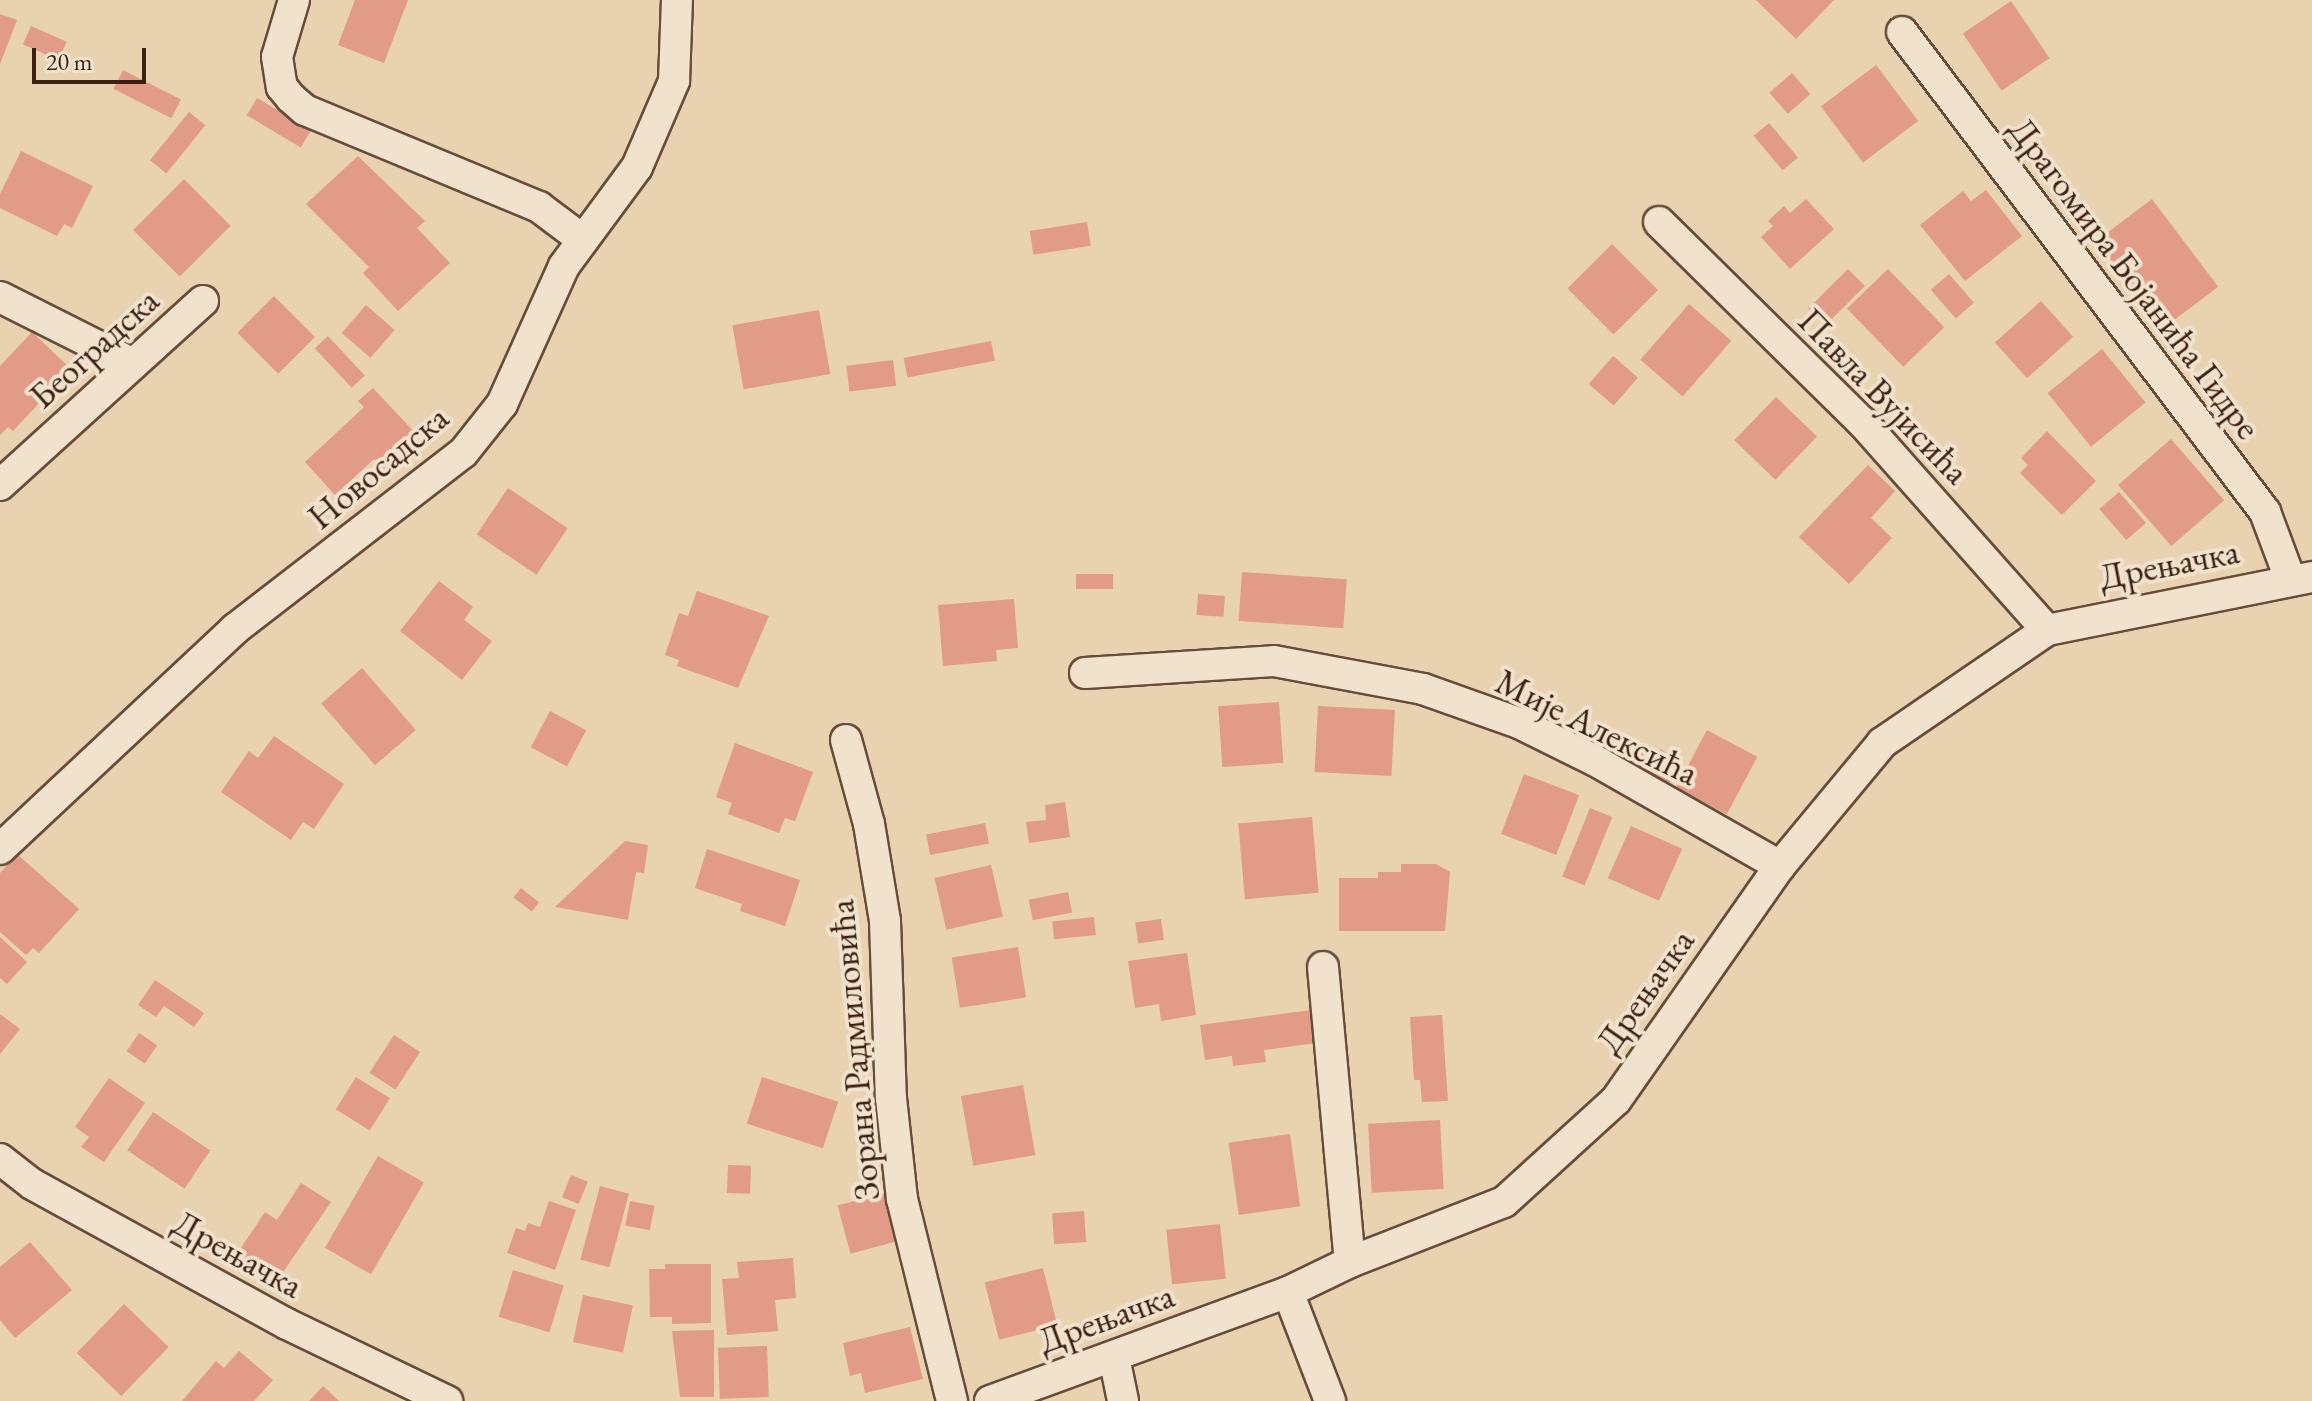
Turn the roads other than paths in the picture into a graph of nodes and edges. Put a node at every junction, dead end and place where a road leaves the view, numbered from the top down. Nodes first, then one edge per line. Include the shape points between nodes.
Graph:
1 (294, 0) edge
2 (677, 0) edge
3 (1902, 32) dead end
4 (1659, 222) dead end
5 (583, 240) junction
6 (0, 297) edge
7 (203, 301) dead end
8 (133, 364) junction
9 (0, 485) edge
10 (2301, 578) edge
11 (2047, 630) junction
12 (1085, 673) dead end
13 (846, 740) dead end
14 (0, 849) edge
15 (1780, 866) junction
16 (1323, 967) dead end
17 (0, 1159) edge
18 (1350, 1262) junction
19 (1288, 1292) junction
20 (1114, 1357) junction
21 (447, 1401) edge
22 (952, 1401) edge
23 (990, 1401) edge
24 (1123, 1401) edge
25 (1330, 1401) edge

1 - 5 street via 277,57 282,87 305,110 539,207
2 - 5 street, Новосадска via 674,81 637,167
3 - 10 street, Драгомира Бојанића Гидре via 2265,512
4 - 11 street, Павла Вујисића via 1863,423
5 - 14 street, Новосадска via 564,266 502,404 463,453 235,629
6 - 8 street
7 - 8 street, Београдска
8 - 9 street, Београдска
10 - 11 street, Дрењачка
11 - 15 street, Дрењачка via 1882,743
12 - 15 street, Мије Алексића via 1274,661 1423,689 1519,723 1582,754
13 - 22 street, Зорана Радмиловића via 869,824 885,921 891,1098 902,1199
15 - 18 street, Дрењачка via 1616,1100 1504,1202
16 - 18 street
17 - 21 street, Дрењачка via 32,1184 287,1324
18 - 19 street, Дрењачка
19 - 20 street, Дрењачка
19 - 25 street
20 - 23 street, Дрењачка
20 - 24 street

